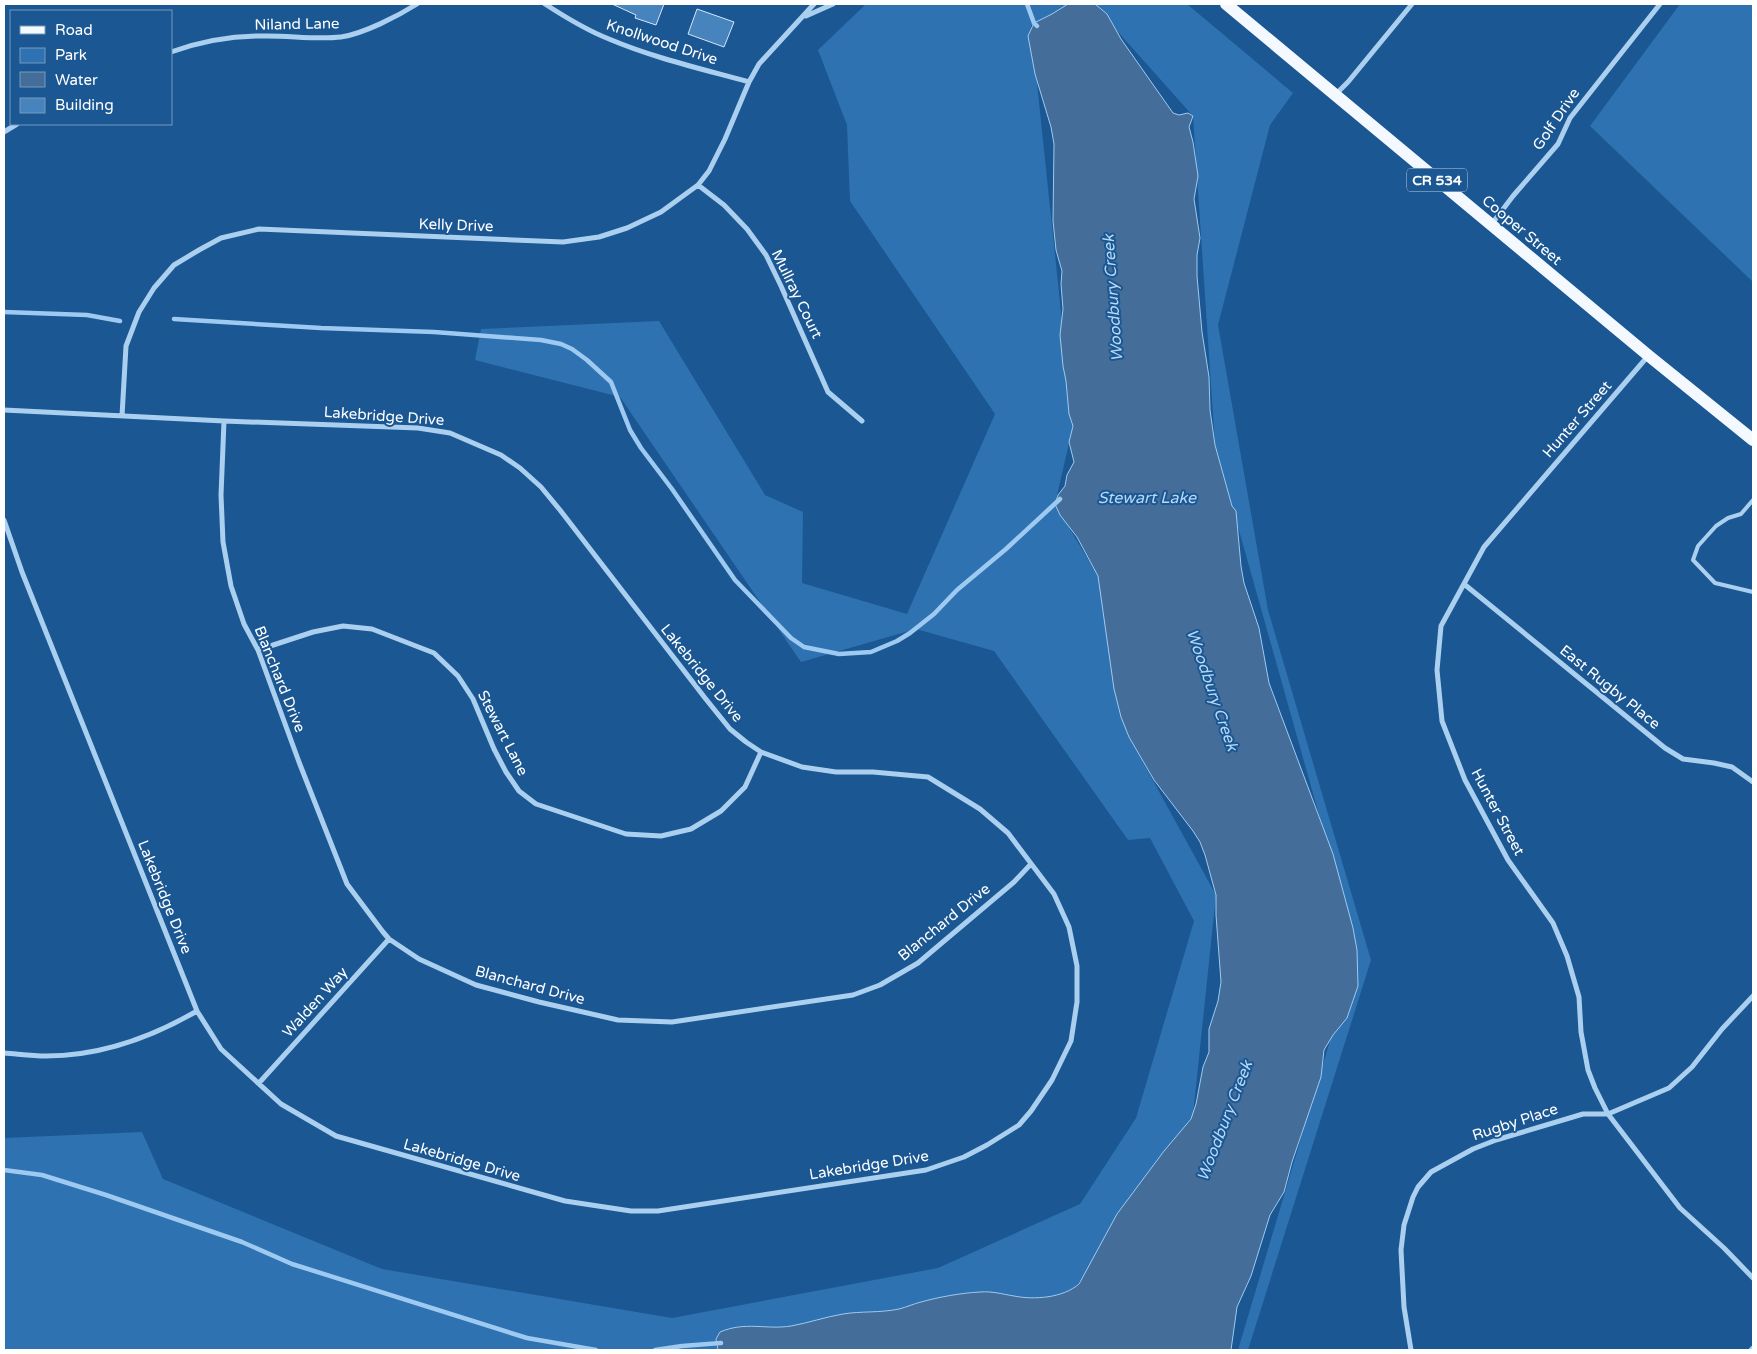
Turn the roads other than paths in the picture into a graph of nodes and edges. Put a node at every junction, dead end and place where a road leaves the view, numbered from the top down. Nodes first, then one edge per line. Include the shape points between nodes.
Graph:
1 (418, 4) edge
2 (545, 4) edge
3 (814, 4) edge
4 (833, 4) edge
5 (1226, 4) edge
6 (1412, 4) edge
7 (1660, 4) edge
8 (803, 18) junction
9 (172, 52) edge
10 (749, 82) junction
11 (1335, 95) junction
12 (15, 125) edge
13 (4, 132) edge
14 (698, 185) junction
15 (1491, 225) junction
16 (1648, 356) junction
17 (4, 410) edge
18 (122, 416) junction
19 (224, 421) junction
20 (862, 421) dead end
21 (1753, 440) edge
22 (1753, 500) edge
23 (4, 520) edge
24 (1464, 584) junction
25 (1753, 592) edge
26 (258, 650) junction
27 (762, 752) junction
28 (1753, 782) edge
29 (1031, 864) junction
30 (389, 938) junction
31 (1753, 996) edge
32 (197, 1011) junction
33 (4, 1053) edge
34 (259, 1083) junction
35 (1608, 1114) junction
36 (1753, 1278) edge
37 (1411, 1350) edge

1 - 9 street, Niland Lane via 393,18 342,37 259,36 214,40
2 - 10 street, Knollwood Drive via 608,39
3 - 8 street, Kelly Drive
4 - 8 street, Kelly Drive
5 - 11 main road, Cooper Street / CR 534
6 - 11 street
7 - 15 street, Golf Drive via 1570,118 1558,144
8 - 10 street, Kelly Drive via 759,64
10 - 14 street, Kelly Drive via 726,139
11 - 15 main road, Cooper Street / CR 534
12 - 13 street
14 - 18 street, Kelly Drive via 661,212 627,228 599,237 562,242 286,229 259,229 221,238 174,265 139,312 126,346
14 - 20 street, Mullray Court via 747,228 766,255 828,392
15 - 16 main road, Cooper Street / CR 534
16 - 21 main road, Cooper Street / CR 534
16 - 24 street, Hunter Street via 1484,547
17 - 18 street, Lakebridge Drive
18 - 19 street, Lakebridge Drive
19 - 26 street, Blanchard Drive via 223,542 231,586 244,624
19 - 27 street, Lakebridge Drive via 418,428 450,433 501,455 520,468 560,510 730,729
22 - 25 lane via 1741,514 1716,526 1698,546 1693,560 1715,583
23 - 32 street, Lakebridge Drive
24 - 28 street, East Rugby Place via 1665,748 1683,759 1732,767
24 - 35 street, Hunter Street via 1442,626 1437,670 1442,721 1465,780 1508,860 1553,923 1567,956 1579,997 1588,1070
26 - 27 street, Stewart Lane via 343,626 372,629 434,652 458,676 506,772 519,791 536,804 626,834 660,836 699,825 721,811 745,787
26 - 30 street, Blanchard Drive via 347,884
27 - 29 street, Lakebridge Drive via 802,767 928,777 980,809 1008,833
29 - 30 street, Blanchard Drive via 918,963 880,985 852,995 672,1022 618,1020 476,985 419,959
29 - 34 street, Lakebridge Drive via 1054,894 1069,927 1077,966 1077,1002 1071,1041 1052,1080 1019,1125 964,1157 926,1170 658,1211 595,1207 521,1190 336,1136 281,1104
30 - 34 street, Walden Way
31 - 35 street, Rugby Place via 1692,1067 1669,1088
32 - 33 street via 151,1034 104,1048 46,1056
32 - 34 street, Lakebridge Drive via 221,1049
35 - 36 street, Hunter Street via 1680,1208
35 - 37 street, Rugby Place via 1583,1114 1496,1140 1431,1172 1418,1187 1404,1225 1401,1250 1404,1308

